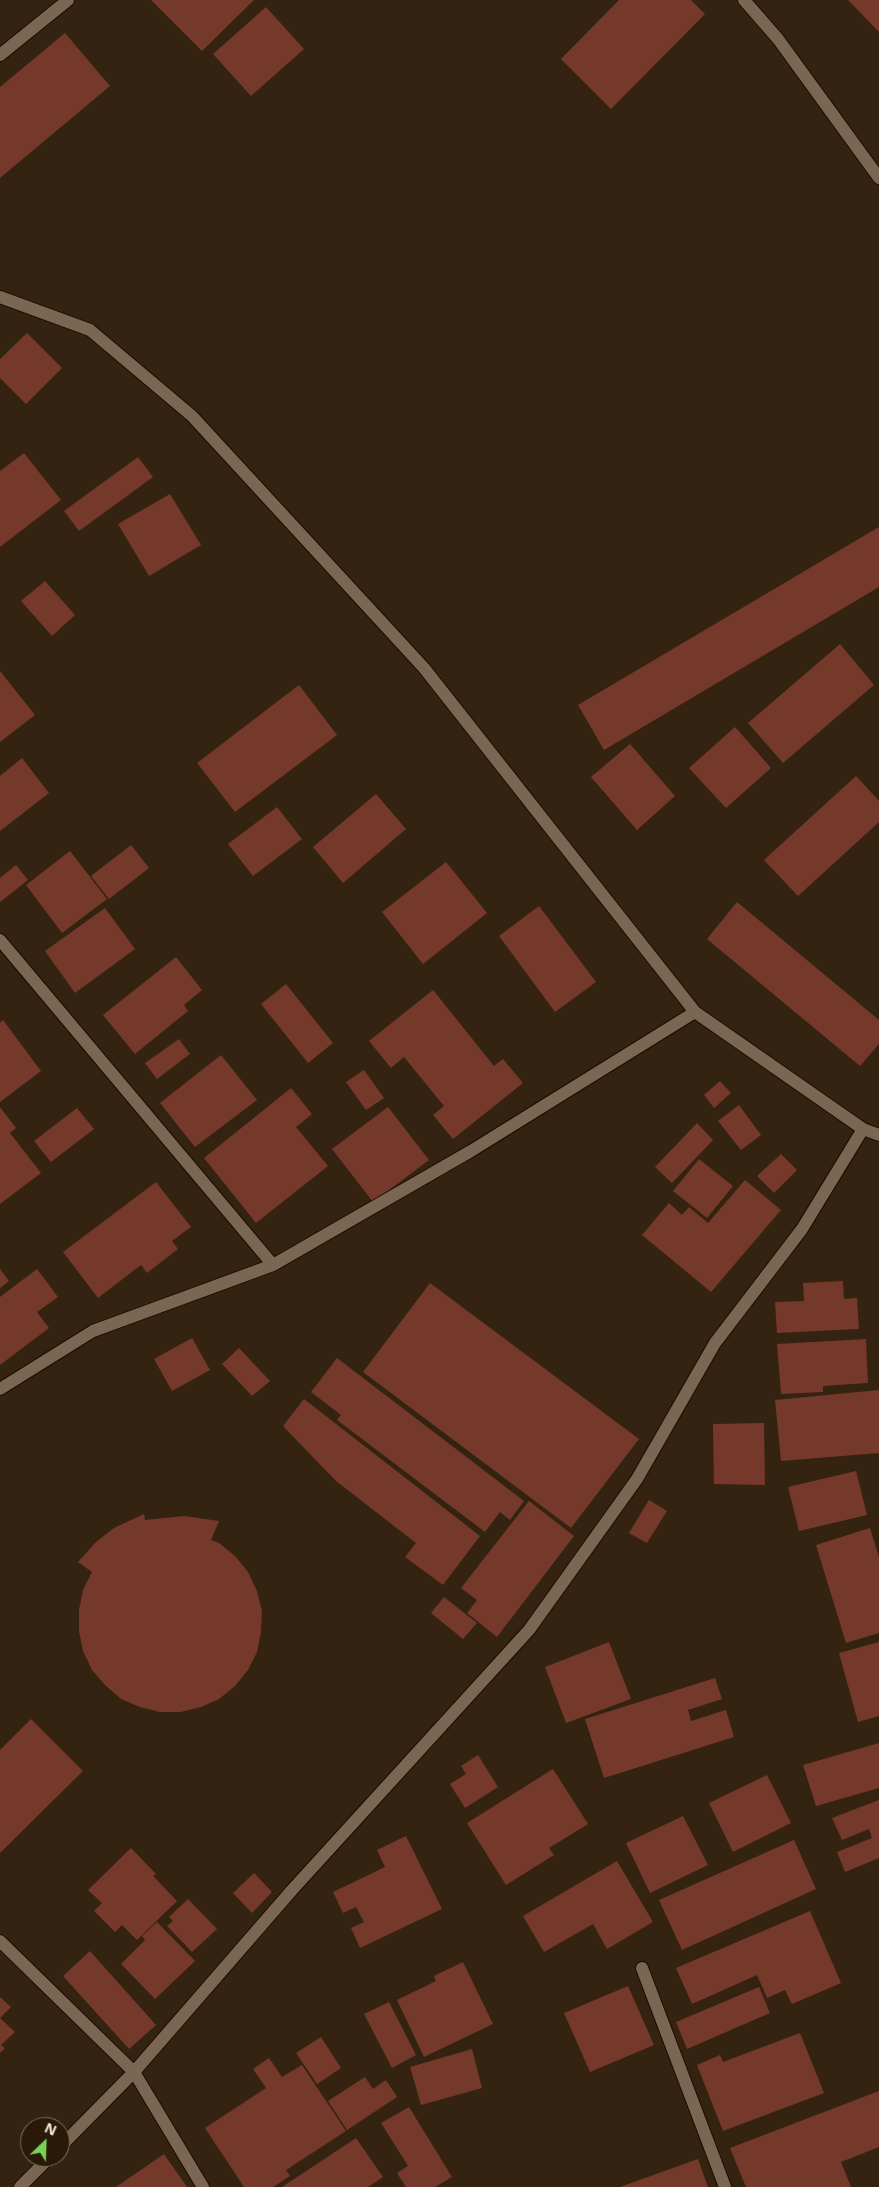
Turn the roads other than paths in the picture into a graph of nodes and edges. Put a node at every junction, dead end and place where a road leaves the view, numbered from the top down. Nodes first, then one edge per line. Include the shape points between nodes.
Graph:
1 (68, 0) edge
2 (744, 0) edge
3 (0, 56) edge
4 (879, 178) edge
5 (0, 297) edge
6 (0, 940) edge
7 (696, 1012) junction
8 (863, 1129) junction
9 (879, 1135) edge
10 (273, 1265) junction
11 (0, 1389) edge
12 (0, 1941) edge
13 (642, 1968) dead end
14 (134, 2072) junction
15 (70, 2137) edge
16 (40, 2167) edge
17 (20, 2187) edge
18 (203, 2187) edge
19 (725, 2187) edge

1 - 3 street
2 - 4 street via 778,39
5 - 7 street via 90,330 192,416 424,668
6 - 10 street
7 - 8 street
7 - 10 street via 471,1151
8 - 9 street
8 - 14 street via 802,1228 715,1342 637,1479 529,1630 292,1890
10 - 11 street via 93,1331
12 - 14 street
13 - 19 street
14 - 15 street
14 - 18 street
16 - 17 street

